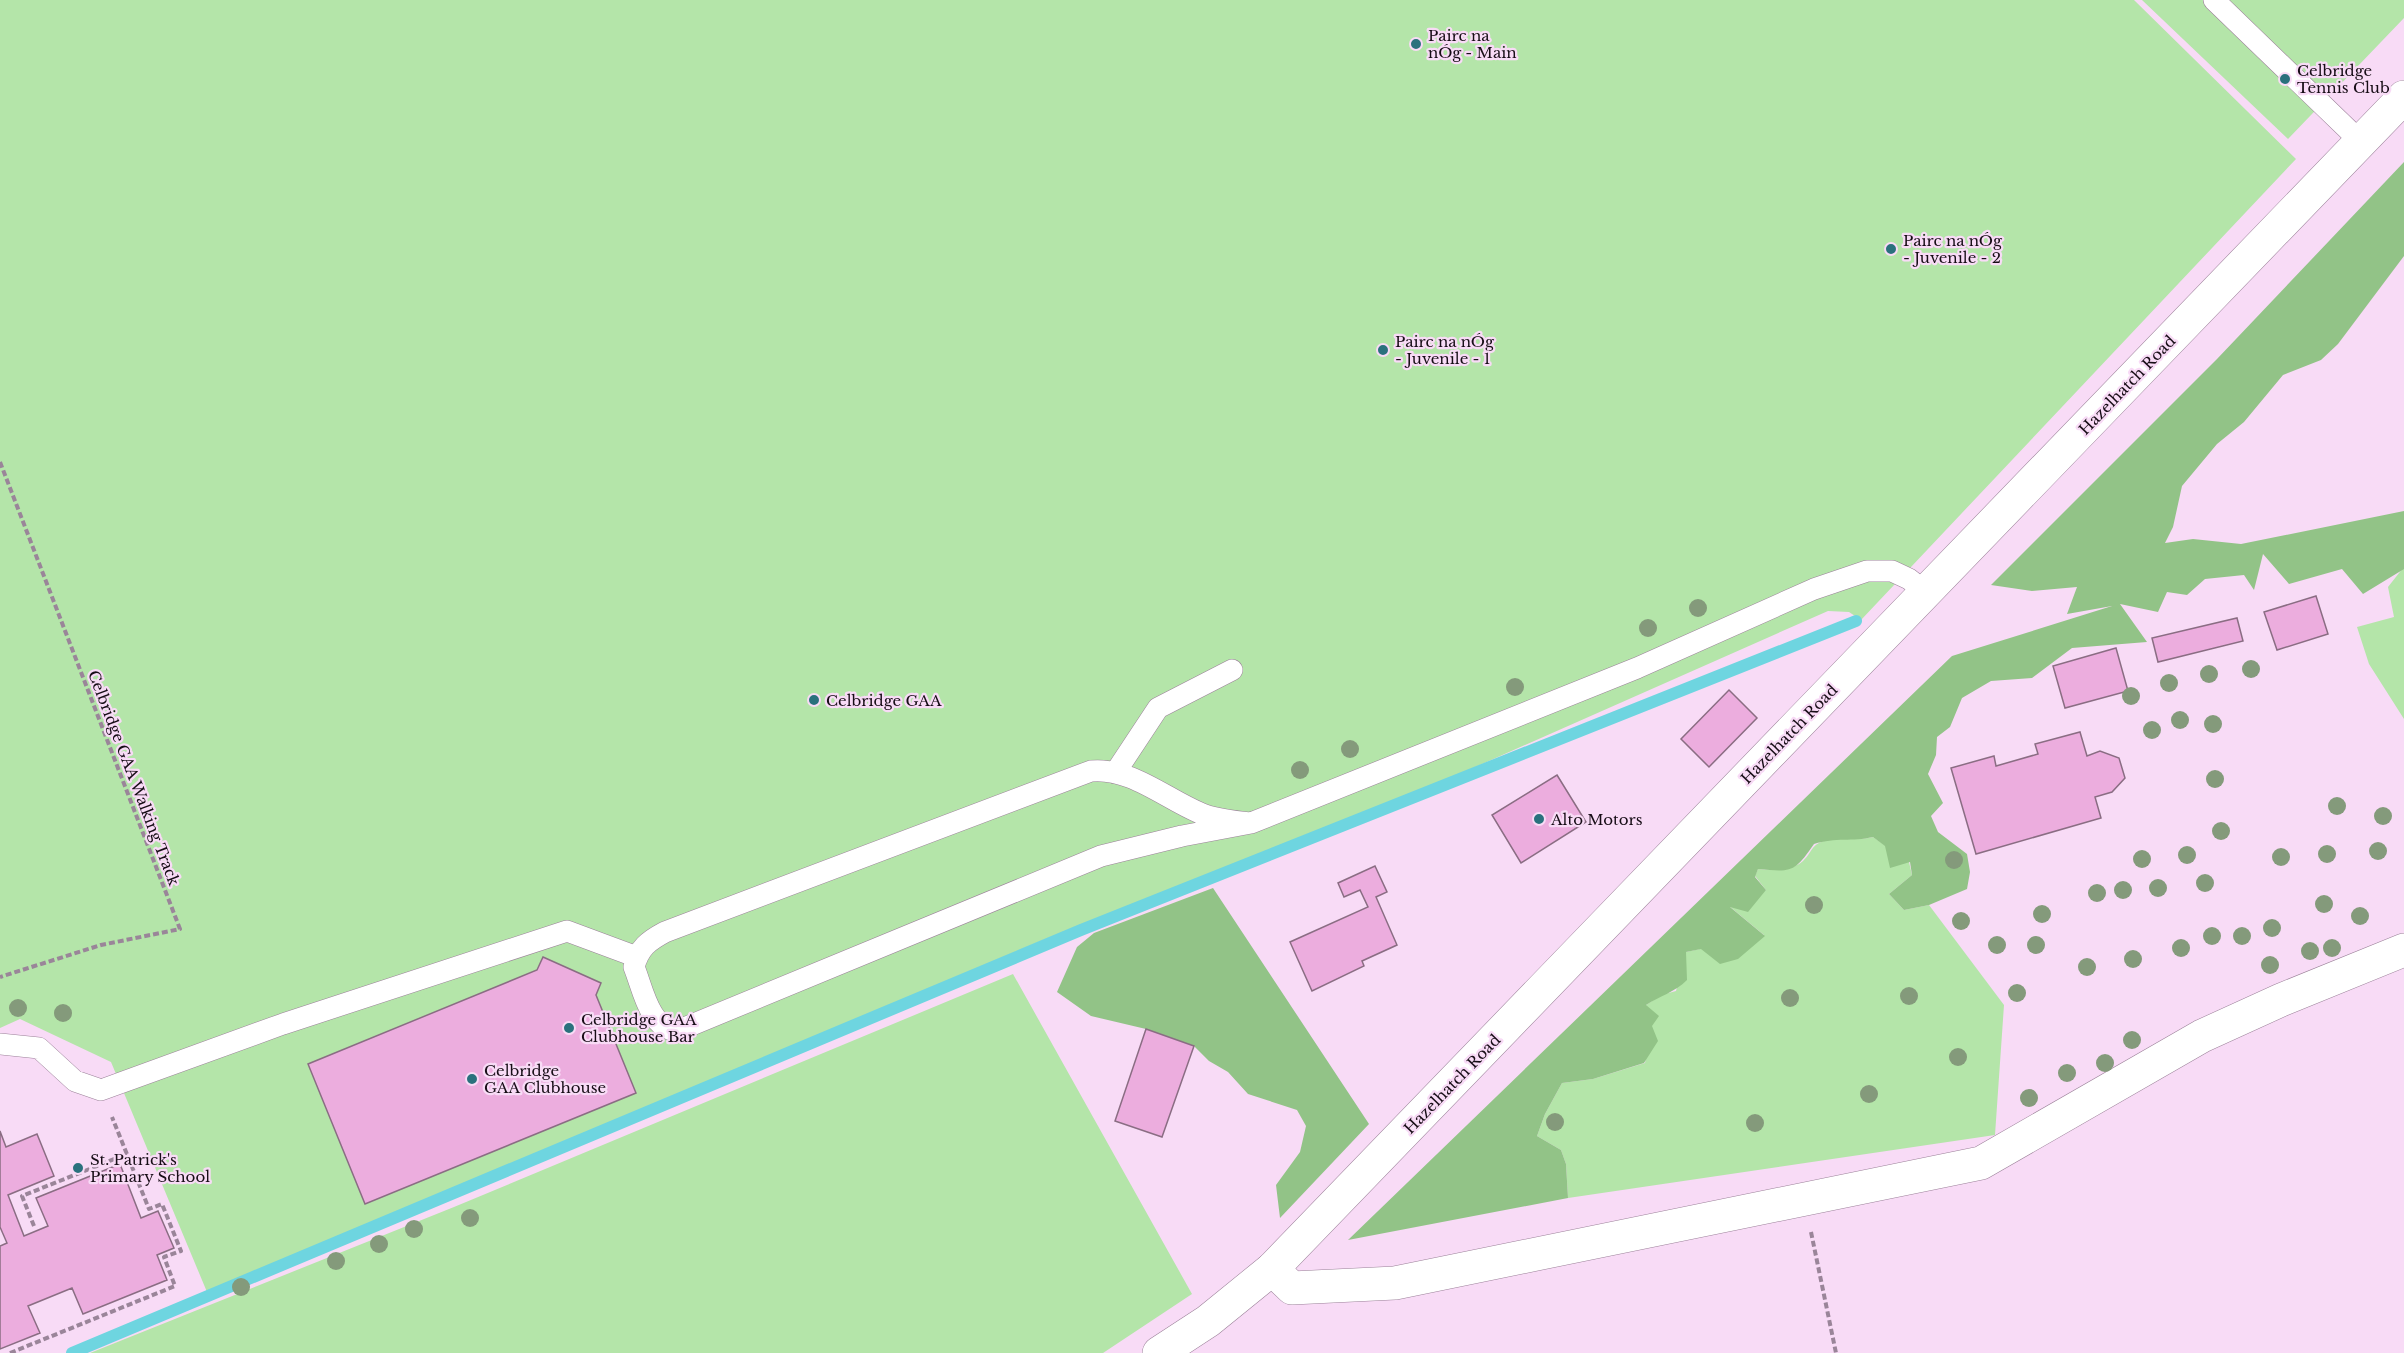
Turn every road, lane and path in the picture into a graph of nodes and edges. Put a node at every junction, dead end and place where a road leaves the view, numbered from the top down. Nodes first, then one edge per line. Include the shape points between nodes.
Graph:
1 (2214, 0) edge
2 (2404, 97) edge
3 (2361, 142) junction
4 (0, 462) edge
5 (1927, 593) junction
6 (1232, 670) dead end
7 (1115, 773) junction
8 (1251, 823) junction
9 (2404, 950) edge
10 (637, 957) junction
11 (0, 977) edge
12 (0, 1044) edge
13 (101, 1090) junction
14 (127, 1154) junction
15 (1804, 1199) junction
16 (34, 1226) dead end
17 (1272, 1269) junction
18 (10, 1353) edge
19 (1159, 1353) edge
20 (1836, 1353) edge

1 - 3 lane
2 - 3 main road, Hazelhatch Road
3 - 5 main road, Hazelhatch Road
4 - 11 path, Celbridge GAA Walking Track via 180,929 101,945
5 - 8 lane via 1892,571 1867,572 1814,589 1637,668
5 - 17 main road, Hazelhatch Road
6 - 7 lane via 1158,708
7 - 8 lane via 1202,814
7 - 10 lane via 1091,771 676,928 649,940
8 - 10 lane via 1101,856 677,1031 668,1030 654,1018 634,967
9 - 15 main road via 2202,1036 1981,1163
10 - 13 lane via 567,931 283,1024
12 - 13 lane via 39,1048 75,1081
13 - 14 path
14 - 16 path via 22,1196
14 - 18 path via 149,1209 162,1204 181,1251 164,1257 176,1286
15 - 17 main road via 1395,1283 1292,1288
15 - 20 path
17 - 19 main road, Hazelhatch Road via 1208,1321

